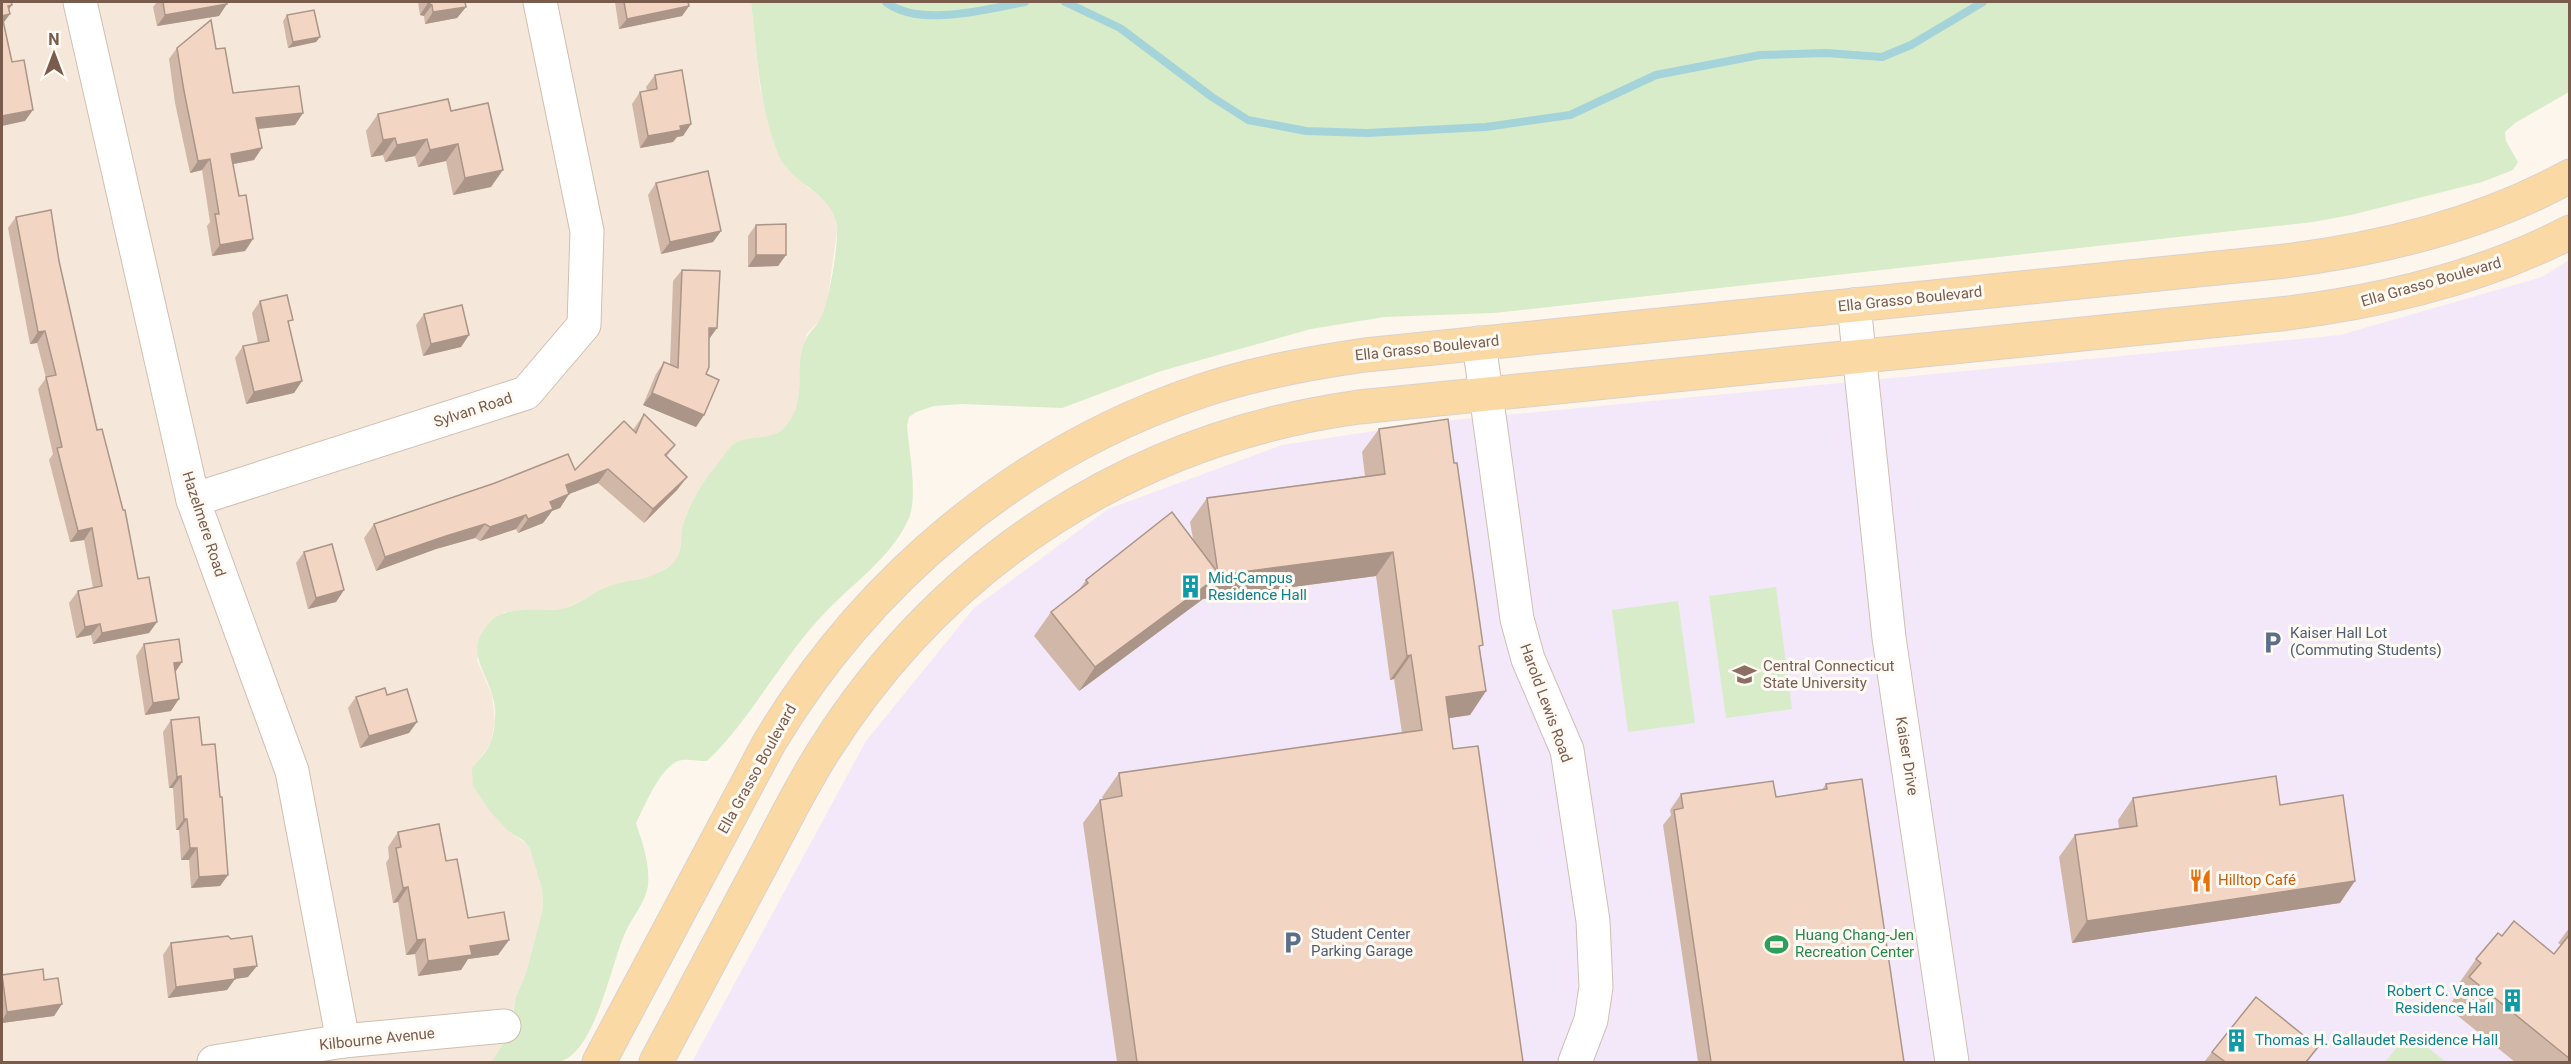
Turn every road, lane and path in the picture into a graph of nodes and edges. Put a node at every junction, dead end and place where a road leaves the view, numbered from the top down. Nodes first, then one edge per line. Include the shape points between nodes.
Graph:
1 (80, 2) edge
2 (540, 2) edge
3 (2570, 176) edge
4 (2570, 232) edge
5 (1854, 305) junction
6 (1479, 342) junction
7 (1860, 356) junction
8 (1486, 394) junction
9 (193, 500) junction
10 (630, 1004) junction
11 (504, 1026) dead end
12 (675, 1028) junction
13 (343, 1041) junction
14 (604, 1051) edge
15 (214, 1062) edge
16 (654, 1062) edge
17 (1575, 1062) edge
18 (1952, 1062) edge

1 - 9 street, Hazelmere Road
2 - 9 street, Sylvan Road via 587,231 584,325 526,393
3 - 5 main road, Ella Grasso Boulevard via 2476,217 2367,249 2276,262
4 - 7 main road, Ella Grasso Boulevard via 2468,274 2351,304
5 - 6 main road, Ella Grasso Boulevard
5 - 7 street, Kaiser Drive
6 - 8 street, Harold Lewis Road
6 - 10 main road, Ella Grasso Boulevard via 1328,360 1195,393 1090,438 1028,474 962,521 876,600 794,703
7 - 8 main road, Ella Grasso Boulevard
7 - 18 street, Kaiser Drive via 1889,638
8 - 12 main road, Ella Grasso Boulevard via 1319,413 1239,432 1108,486 1011,547 926,623 846,717 802,788
8 - 17 street, Harold Lewis Road via 1517,619 1528,659 1567,750 1593,921 1594,1007
9 - 13 street, Hazelmere Road via 292,771
10 - 12 main road
10 - 14 main road, Ella Grasso Boulevard
11 - 13 street, Kilbourne Avenue
12 - 16 main road, Ella Grasso Boulevard
13 - 15 street, Kilbourne Avenue
14 - 16 main road

